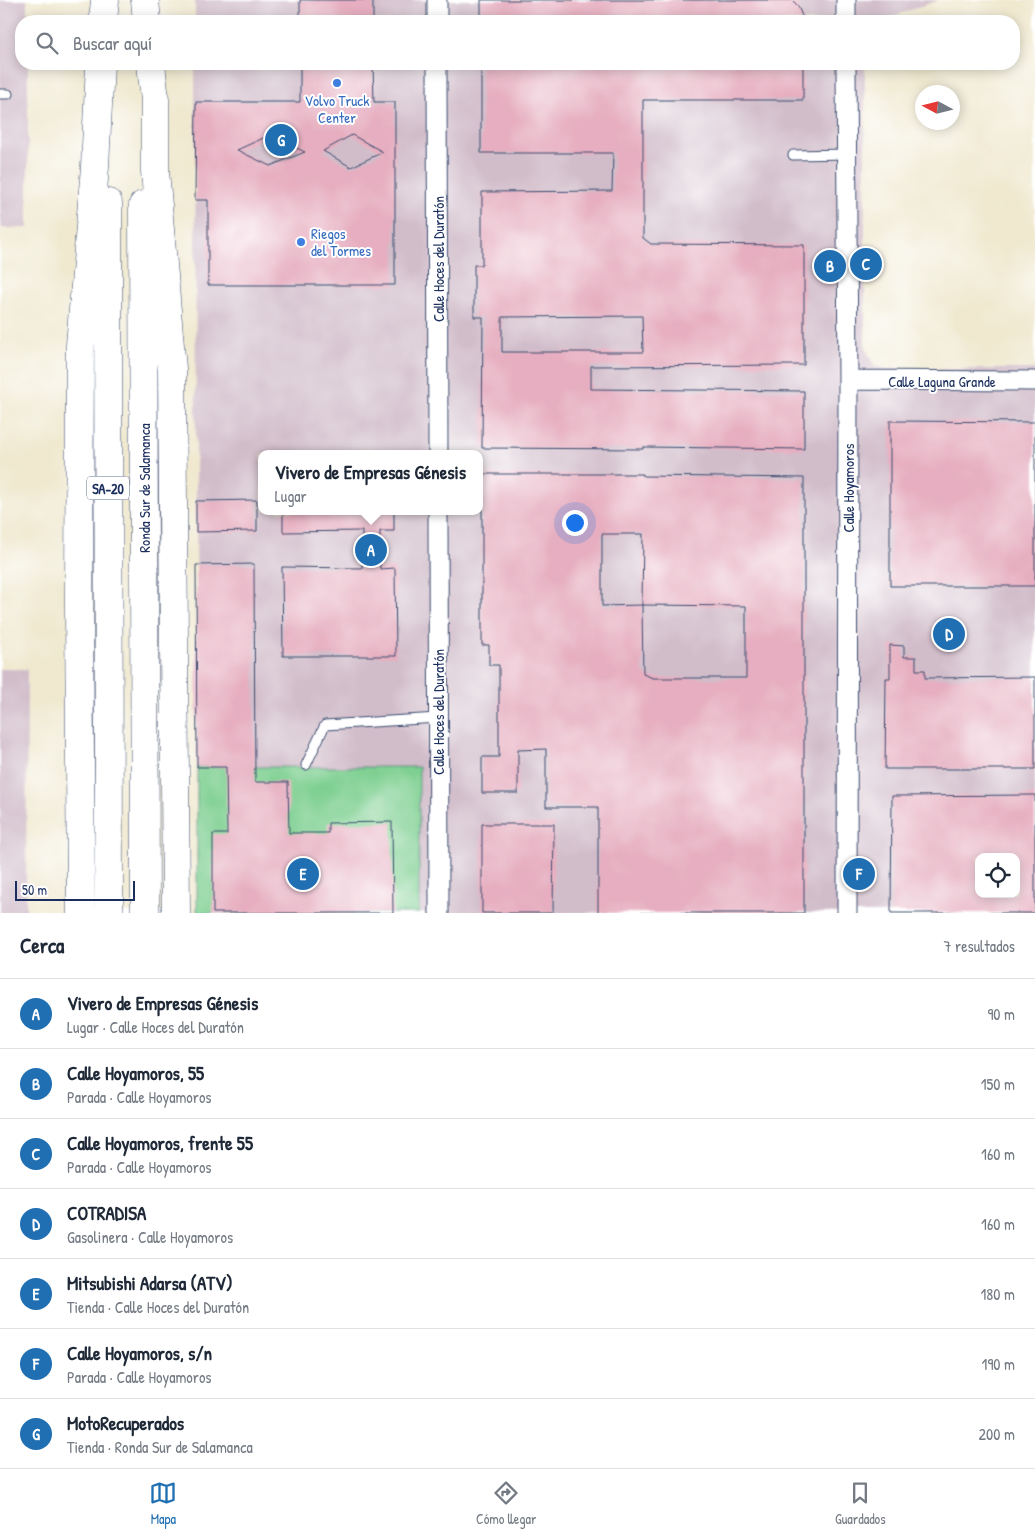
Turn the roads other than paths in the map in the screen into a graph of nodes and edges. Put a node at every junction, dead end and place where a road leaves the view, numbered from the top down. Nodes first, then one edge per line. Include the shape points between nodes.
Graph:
1 (106, 0) edge
2 (143, 0) edge
3 (437, 0) edge
4 (104, 15) edge
5 (107, 15) edge
6 (142, 15) edge
7 (146, 15) edge
8 (437, 15) edge
9 (100, 70) edge
10 (108, 70) edge
11 (142, 70) edge
12 (152, 70) edge
13 (437, 70) edge
14 (846, 70) edge
15 (847, 154) junction
16 (793, 155) dead end
17 (848, 380) junction
18 (1035, 381) edge
19 (438, 450) edge
20 (438, 515) edge
21 (438, 718) junction
22 (306, 765) dead end
23 (81, 913) edge
24 (110, 913) edge
25 (145, 913) edge
26 (176, 913) edge
27 (439, 913) edge
28 (847, 913) edge

1 - 4 highway
1 - 5 highway
2 - 6 highway
2 - 7 highway
3 - 8 street
9 - 23 highway via 80,345
10 - 24 highway, SA-20
11 - 25 highway, Ronda Sur de Salamanca / SA-20
12 - 26 highway via 155,170 172,369
13 - 19 street, Calle Hoces del Duratón
14 - 15 street, Calle Hoyamoros
15 - 16 lane
15 - 17 street, Calle Hoyamoros
17 - 18 street, Calle Laguna Grande
17 - 28 street, Calle Hoyamoros
20 - 21 street, Calle Hoces del Duratón
21 - 22 lane via 325,725
21 - 27 street, Calle Hoces del Duratón

